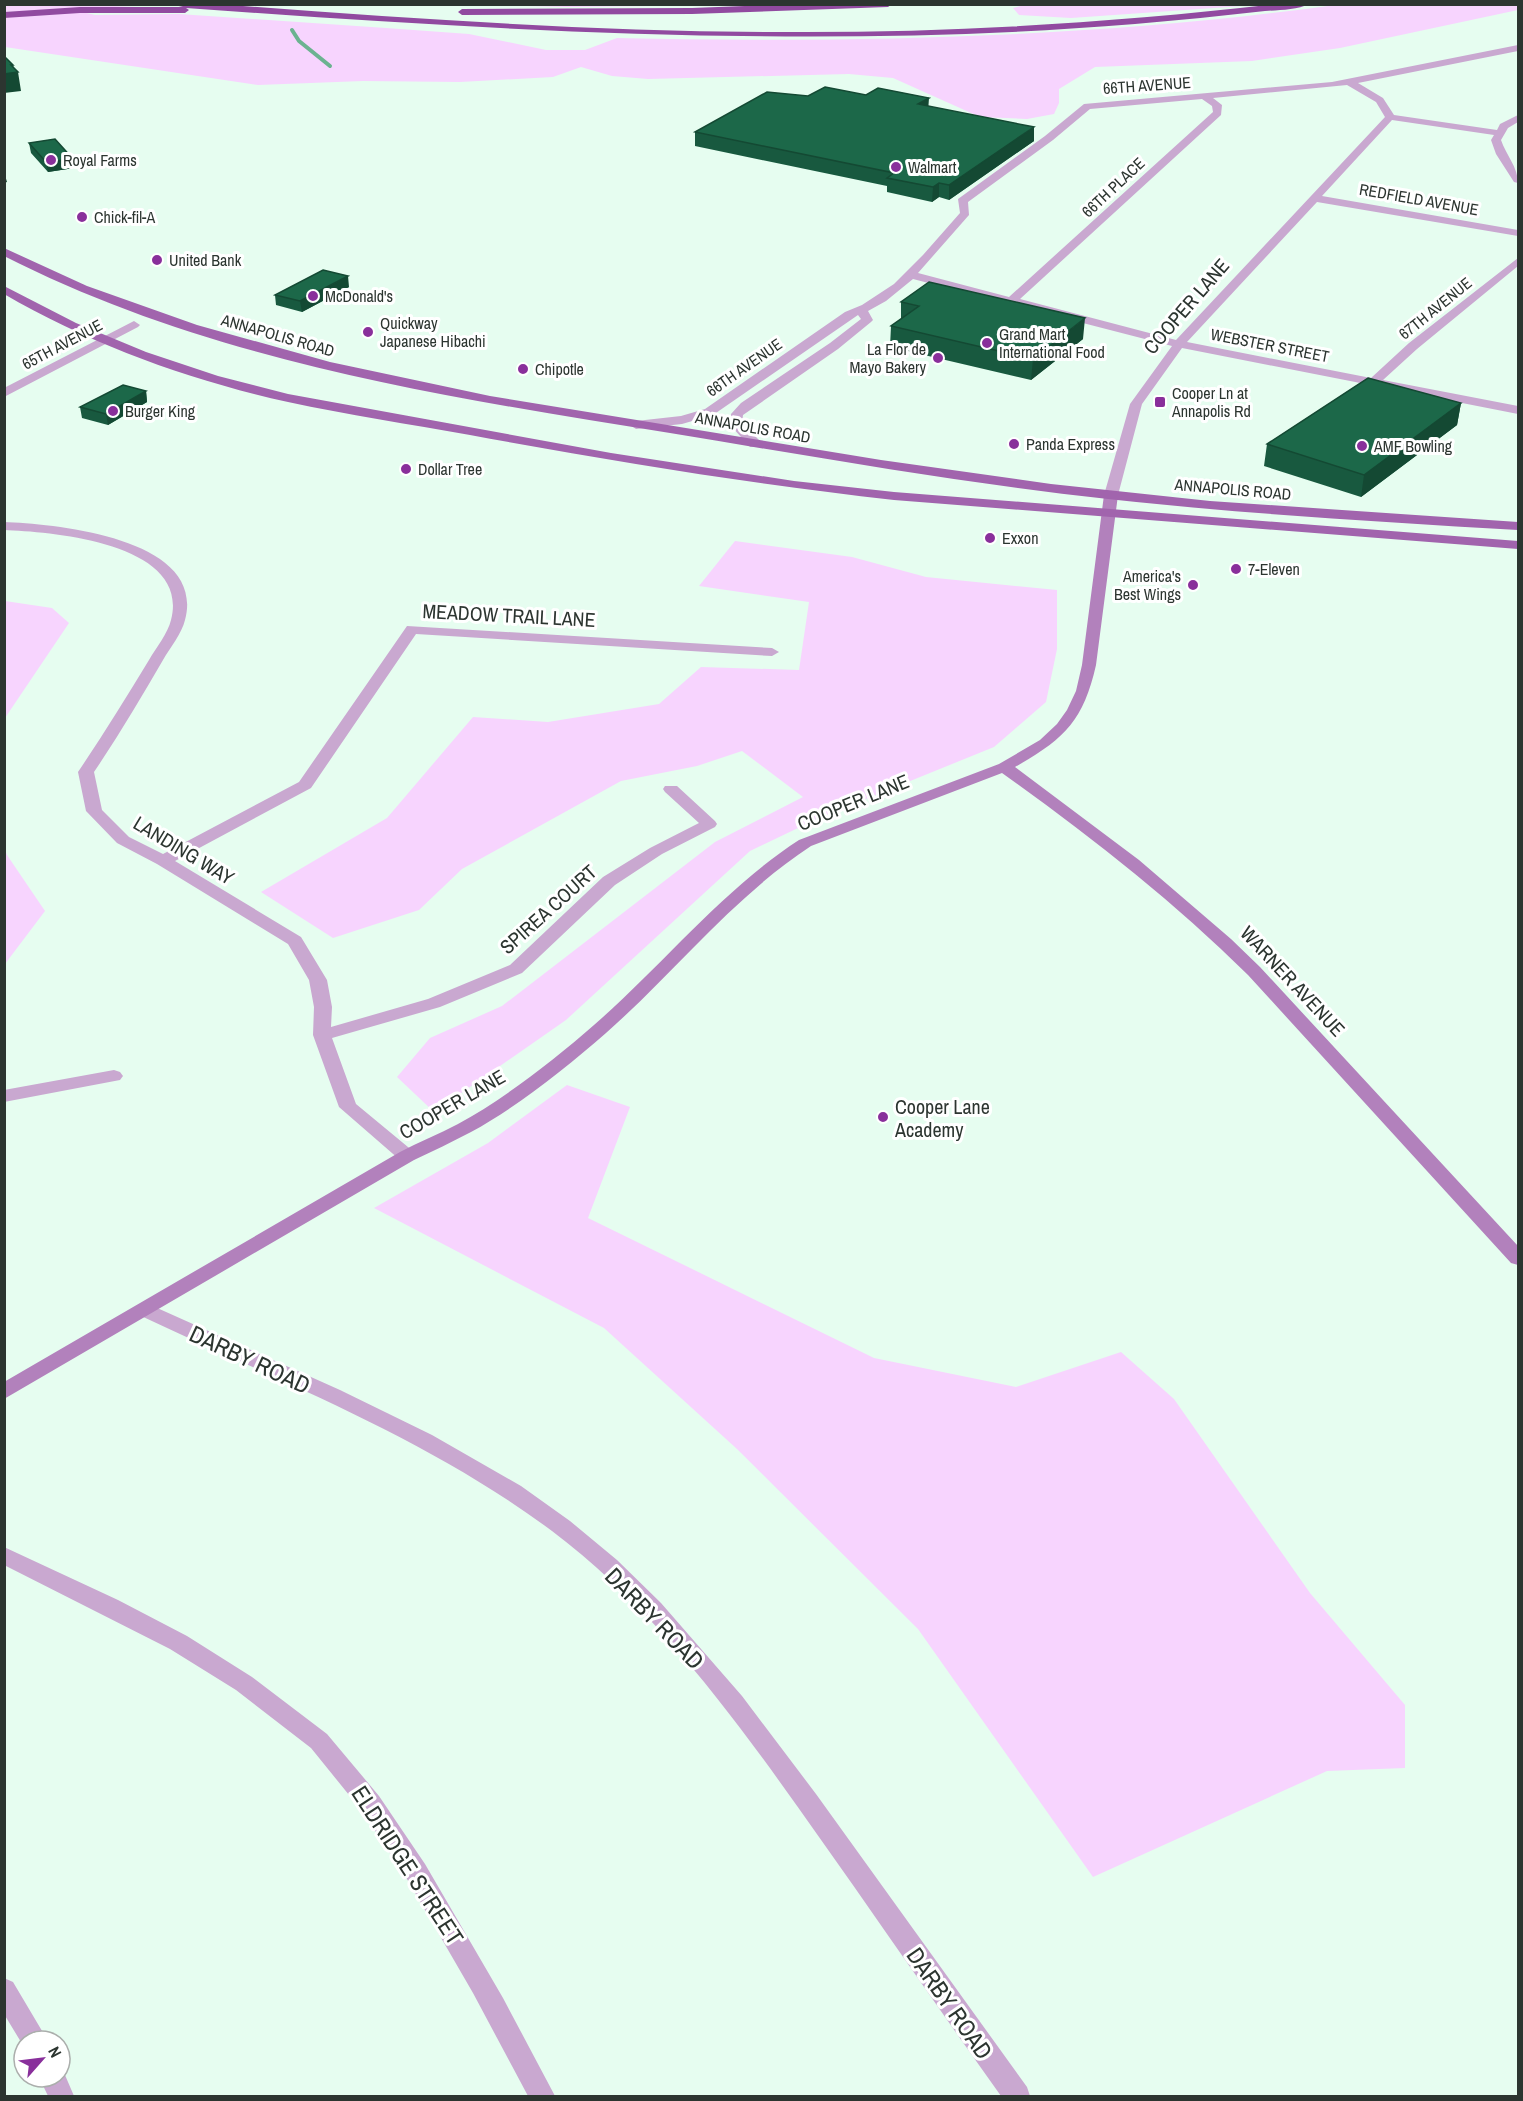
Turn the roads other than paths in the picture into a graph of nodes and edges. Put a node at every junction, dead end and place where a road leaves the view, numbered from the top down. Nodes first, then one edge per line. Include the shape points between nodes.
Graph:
1 (174, 4) edge
2 (280, 4) edge
3 (308, 4) edge
4 (888, 4) edge
5 (1305, 4) edge
6 (343, 8) junction
7 (432, 11) dead end
8 (455, 12) dead end
9 (4, 15) edge
10 (306, 15) junction
11 (1518, 48) edge
12 (1349, 82) junction
13 (1205, 97) junction
14 (1390, 117) junction
15 (1518, 117) edge
16 (1498, 133) junction
17 (1518, 180) edge
18 (1314, 198) junction
19 (1518, 233) edge
20 (4, 251) edge
21 (1518, 261) edge
22 (912, 274) junction
23 (4, 289) edge
24 (1012, 300) junction
25 (862, 311) junction
26 (134, 325) dead end
27 (104, 340) junction
28 (1179, 344) junction
29 (4, 380) edge
30 (1374, 382) junction
31 (20, 385) junction
32 (4, 393) edge
33 (1518, 410) edge
34 (636, 425) junction
35 (754, 444) junction
36 (1111, 495) junction
37 (1108, 513) junction
38 (4, 526) edge
39 (1518, 526) edge
40 (1518, 545) edge
41 (772, 652) dead end
42 (1004, 767) junction
43 (670, 789) dead end
44 (163, 861) junction
45 (322, 1035) junction
46 (114, 1076) dead end
47 (4, 1096) edge
48 (407, 1156) junction
49 (1518, 1258) edge
50 (146, 1310) junction
51 (4, 1392) edge
52 (4, 1555) edge
53 (4, 1990) edge
54 (28, 2029) edge
55 (542, 2097) edge
56 (1017, 2097) edge

1 - 10 highway
2 - 6 highway
3 - 6 highway
4 - 8 highway via 692,11
5 - 10 highway via 1071,26 861,34 628,32
6 - 7 highway
9 - 10 highway via 150,9
11 - 12 street, 66TH AVENUE
12 - 13 street, 66TH AVENUE
12 - 14 street via 1379,99
13 - 22 street, 66TH AVENUE via 1087,106 962,201 965,213
13 - 24 street, 66TH PLACE via 1217,105 1218,113
14 - 16 street
14 - 18 street, COOPER LANE
15 - 16 street
16 - 17 street via 1501,154
18 - 19 street, REDFIELD AVENUE
18 - 28 street, COOPER LANE
20 - 34 main road, ANNAPOLIS ROAD via 134,308 292,357 390,381
21 - 30 street, 67TH AVENUE
22 - 24 street, WEBSTER STREET
22 - 25 street, 66TH AVENUE
23 - 27 main road, ANNAPOLIS ROAD
24 - 28 street, WEBSTER STREET
25 - 34 street, 66TH AVENUE via 849,314 710,412 682,420
25 - 35 street, 66TH AVENUE via 867,321 737,414 736,424
26 - 27 street, 65TH AVENUE
27 - 31 street, 65TH AVENUE
27 - 37 main road, ANNAPOLIS ROAD via 194,374 288,398 600,455 828,489
28 - 30 street, WEBSTER STREET
28 - 36 street, COOPER LANE via 1136,404
29 - 31 street
30 - 33 street, WEBSTER STREET
31 - 32 street, 65TH AVENUE
34 - 35 main road, ANNAPOLIS ROAD
35 - 36 main road, ANNAPOLIS ROAD via 947,475
36 - 37 street, COOPER LANE
36 - 39 main road, ANNAPOLIS ROAD
37 - 40 main road, ANNAPOLIS ROAD
37 - 42 street, COOPER LANE via 1083,691 1074,710 1053,735
38 - 44 street, LANDING WAY via 42,527 120,544 161,568 176,584 178,622 86,772 94,811 123,840
41 - 44 street, MEADOW TRAIL LANE via 412,629 305,785
42 - 48 street, COOPER LANE via 837,830 784,856 600,1029 546,1072 466,1127
42 - 49 street, WARNER AVENUE via 1094,832 1211,927
43 - 45 street, SPIREA COURT via 709,824 609,881 516,969 434,1003
44 - 45 street, LANDING WAY via 295,941 318,981 323,1007
45 - 48 street, LANDING WAY via 348,1107
46 - 47 street
48 - 50 street, COOPER LANE
50 - 51 street, COOPER LANE
50 - 56 street, DARBY ROAD via 439,1449 515,1493 638,1593 717,1682 800,1791
52 - 55 street, ELDRIDGE STREET via 196,1650 317,1740 371,1801 424,1885 495,2005
53 - 54 street

